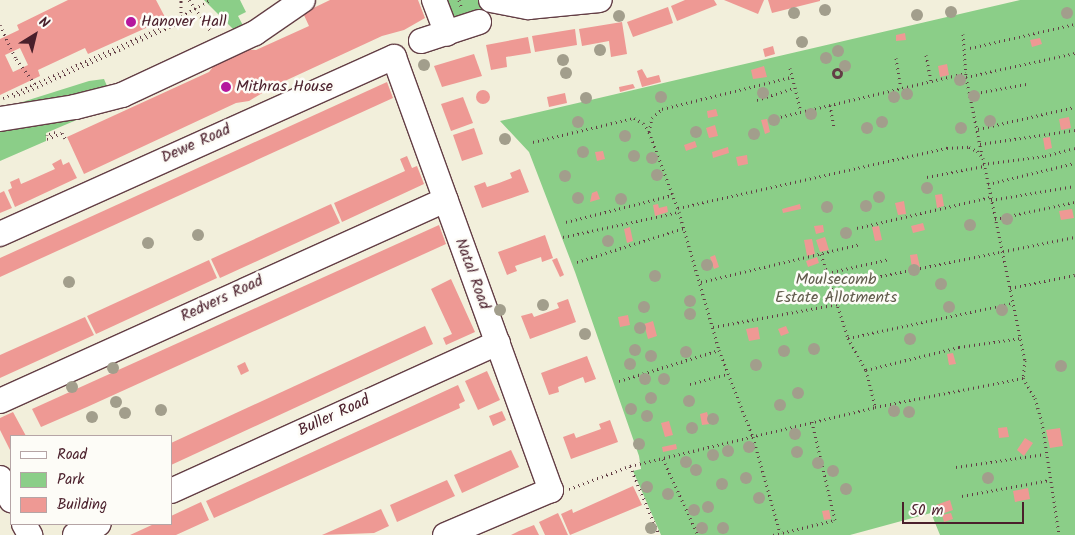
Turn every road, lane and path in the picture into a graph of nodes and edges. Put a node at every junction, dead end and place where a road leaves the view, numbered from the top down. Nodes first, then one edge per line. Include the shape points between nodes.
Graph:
1 (181, 0) edge
2 (189, 0) edge
3 (210, 0) edge
4 (302, 0) edge
5 (434, 0) edge
6 (491, 0) edge
7 (600, 0) edge
8 (479, 22) dead end
9 (1075, 24) edge
10 (0, 26) edge
11 (213, 34) dead end
12 (446, 34) junction
13 (963, 34) dead end
14 (421, 42) dead end
15 (970, 48) dead end
16 (1075, 53) edge
17 (926, 56) dead end
18 (394, 57) joint
19 (896, 58) dead end
20 (790, 68) dead end
21 (966, 75) junction
22 (791, 77) junction
23 (932, 81) junction
24 (1026, 84) dead end
25 (794, 88) junction
26 (901, 88) junction
27 (971, 94) junction
28 (0, 98) edge
29 (757, 100) dead end
30 (830, 105) junction
31 (1075, 107) edge
32 (800, 112) junction
33 (0, 119) edge
34 (771, 119) dead end
35 (834, 127) dead end
36 (978, 129) junction
37 (1075, 130) edge
38 (649, 132) junction
39 (533, 142) dead end
40 (980, 144) junction
41 (1075, 148) edge
42 (983, 158) junction
43 (1075, 163) edge
44 (984, 165) junction
45 (927, 177) dead end
46 (988, 184) junction
47 (1075, 186) edge
48 (672, 195) junction
49 (991, 199) junction
50 (446, 200) junction
51 (1075, 202) edge
52 (678, 210) junction
53 (994, 219) junction
54 (566, 222) dead end
55 (684, 228) junction
56 (857, 228) dead end
57 (0, 234) edge
58 (563, 237) dead end
59 (1075, 238) edge
60 (861, 244) dead end
61 (1001, 251) junction
62 (820, 254) junction
63 (889, 259) dead end
64 (577, 262) dead end
65 (827, 273) junction
66 (1075, 275) edge
67 (866, 279) dead end
68 (701, 282) junction
69 (1010, 288) junction
70 (1012, 303) junction
71 (838, 304) junction
72 (713, 327) junction
73 (848, 338) junction
74 (1021, 338) junction
75 (498, 343) junction
76 (719, 350) junction
77 (866, 370) junction
78 (728, 374) junction
79 (1023, 378) junction
80 (619, 381) dead end
81 (690, 384) dead end
82 (0, 401) edge
83 (875, 407) junction
84 (812, 422) junction
85 (753, 437) junction
86 (1045, 454) junction
87 (663, 458) junction
88 (630, 466) junction
89 (956, 468) dead end
90 (0, 478) edge
91 (1050, 480) junction
92 (551, 490) junction
93 (172, 491) edge
94 (962, 496) dead end
95 (10, 498) edge
96 (98, 525) edge
97 (780, 534) junction
98 (75, 535) edge
99 (445, 535) edge
100 (659, 535) edge
101 (698, 535) edge
102 (773, 535) edge
103 (1059, 535) edge

1 - 10 path via 181,22 37,87 16,60
2 - 11 path
3 - 28 path, bridge via 164,26
4 - 33 street via 255,33 122,95 75,107
5 - 12 street
6 - 7 street via 528,7
8 - 12 street
9 - 15 path
12 - 14 street
13 - 21 path
16 - 21 path
17 - 23 path
18 - 50 street, Natal Road
18 - 57 street, Dewe Road
19 - 26 path
20 - 22 path
21 - 23 path
21 - 27 path
22 - 25 path
22 - 38 path via 662,109 652,118
23 - 26 path
24 - 27 path
25 - 29 path
25 - 32 path
26 - 30 path
27 - 36 path
30 - 32 path
30 - 35 path
31 - 36 path
32 - 34 path
36 - 40 path
37 - 40 path
38 - 39 path via 643,122 634,118
38 - 48 path
40 - 42 path
41 - 44 path
42 - 44 path
42 - 52 path via 969,147 947,148
43 - 46 path
44 - 45 path
44 - 46 path
46 - 49 path
47 - 49 path
48 - 52 path
48 - 54 path
49 - 53 path
49 - 56 path
50 - 75 street, Natal Road
50 - 82 street, Redvers Road
51 - 53 path
52 - 55 path
52 - 58 path
53 - 61 path
55 - 64 path
55 - 68 path
59 - 61 path
60 - 62 path
61 - 67 path
61 - 69 path
62 - 65 path
62 - 68 path
63 - 65 path
65 - 71 path
66 - 69 path
68 - 72 path
69 - 70 path
70 - 73 path
70 - 74 path
71 - 72 path
71 - 73 path
72 - 76 path
73 - 77 path
74 - 77 path via 959,347
74 - 79 path via 1025,360
75 - 92 street, Natal Road
75 - 93 street, Buller Road
76 - 78 path
76 - 80 path
77 - 83 path
78 - 81 path
78 - 85 path
79 - 83 path
79 - 86 path via 1039,410
83 - 84 path
84 - 85 path
84 - 97 path via 835,520
85 - 87 path
85 - 97 path
86 - 89 path
86 - 91 path
87 - 88 path
87 - 101 path
88 - 92 path via 571,488
88 - 100 path
90 - 95 street
91 - 94 path
91 - 103 path
92 - 99 street
96 - 98 street
97 - 102 path

